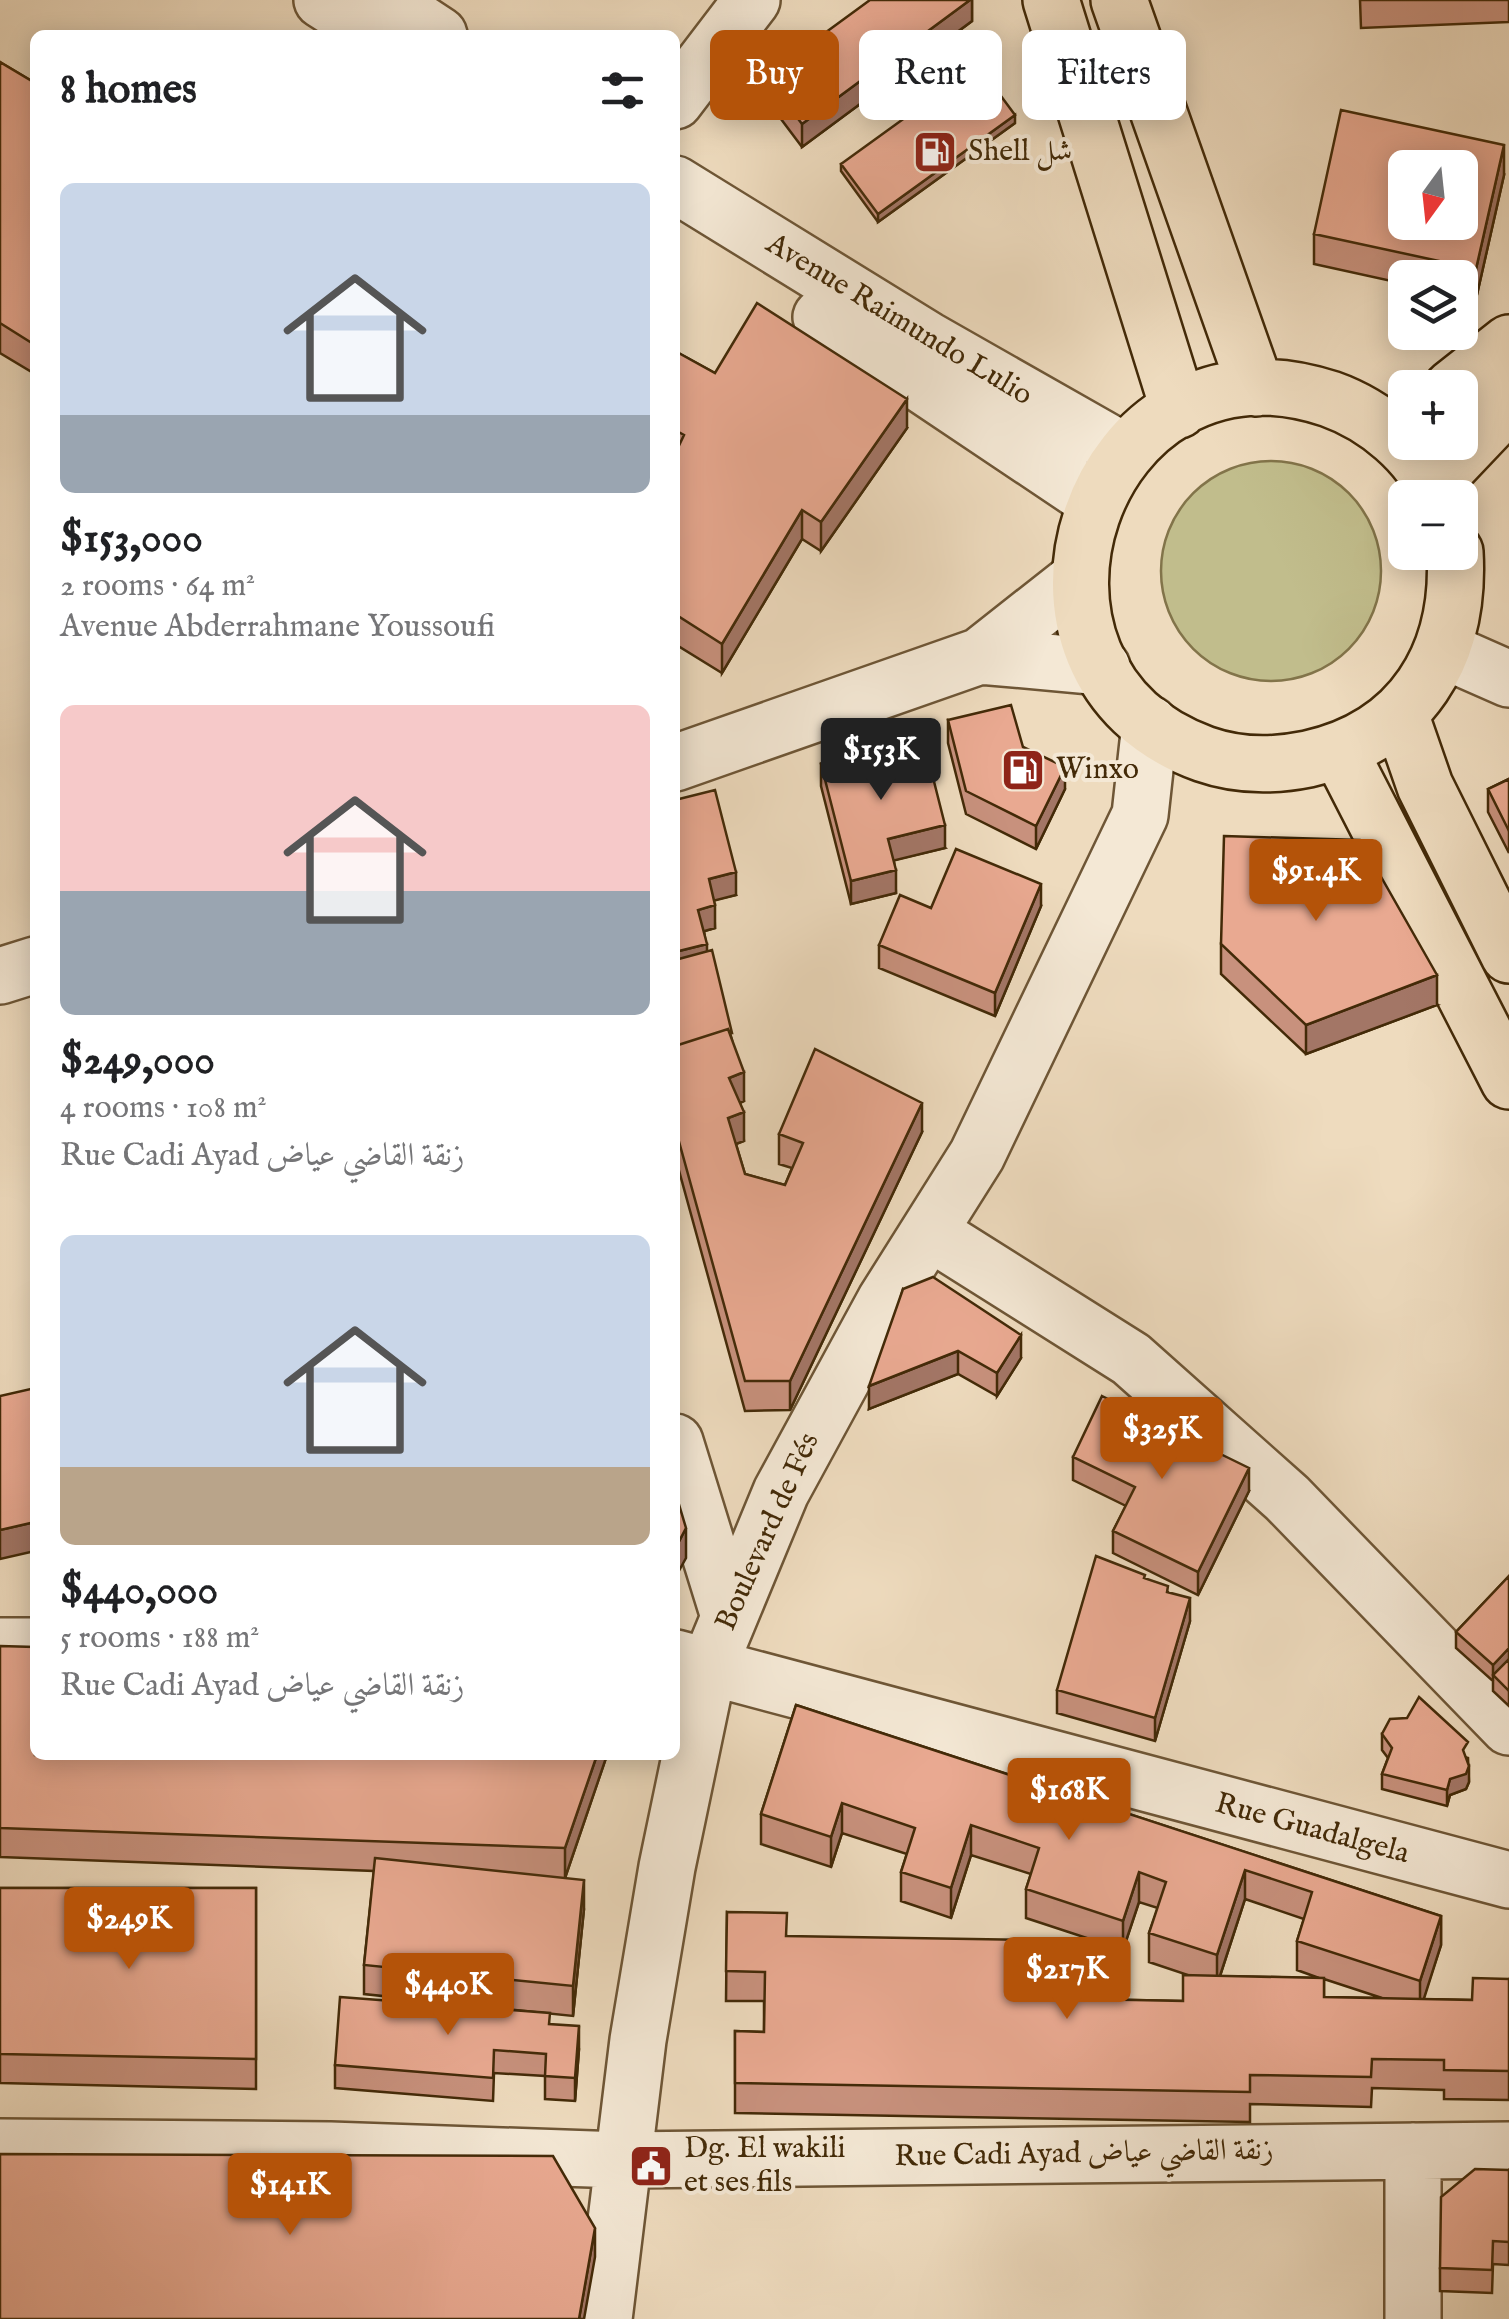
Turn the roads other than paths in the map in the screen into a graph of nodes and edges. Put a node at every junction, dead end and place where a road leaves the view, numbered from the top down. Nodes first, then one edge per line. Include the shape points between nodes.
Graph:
1 (322, 0) edge
2 (752, 0) edge
3 (1051, 0) edge
4 (1119, 0) edge
5 (409, 18) edge
6 (680, 95) edge
7 (680, 187) edge
8 (680, 227) edge
9 (1509, 343) edge
10 (1475, 370) edge
11 (1256, 388) junction
12 (1509, 403) edge
13 (1179, 410) junction
14 (1388, 423) edge
15 (1125, 452) junction
16 (1444, 480) edge
17 (1094, 500) junction
18 (1456, 570) edge
19 (1079, 578) junction
20 (1443, 650) junction
21 (980, 656) junction
22 (1102, 667) junction
23 (1509, 678) edge
24 (1400, 714) junction
25 (1150, 724) junction
26 (1340, 752) junction
27 (1206, 754) junction
28 (680, 761) edge
29 (1140, 815) junction
30 (1509, 955) edge
31 (30, 967) edge
32 (0, 976) edge
33 (1509, 1081) edge
34 (931, 1233) junction
35 (680, 1458) edge
36 (728, 1613) junction
37 (0, 1646) edge
38 (30, 1646) edge
39 (692, 1662) edge
40 (1509, 1727) edge
41 (680, 1760) edge
42 (680, 1760) edge
43 (1509, 1880) edge
44 (0, 2147) edge
45 (1509, 2150) edge
46 (1413, 2151) junction
47 (621, 2160) junction
48 (604, 2319) edge
49 (1413, 2319) edge

1 - 5 street
2 - 6 street
3 - 13 main road
4 - 11 main road
7 - 15 street, Avenue Raimundo Lulio
8 - 17 street, Avenue Raimundo Lulio
9 - 10 main road
11 - 13 main road via 1216,394
11 - 14 main road via 1305,391
12 - 16 main road
13 - 15 main road
15 - 17 main road
17 - 19 main road
18 - 20 main road via 1458,594
19 - 21 street
19 - 22 main road via 1085,624
20 - 23 street
20 - 24 main road
21 - 22 street
21 - 28 street
22 - 25 main road
24 - 26 main road
24 - 30 main road via 1424,786
25 - 27 main road
25 - 29 street, Boulevard de Fés
26 - 27 main road via 1250,764
26 - 33 main road
27 - 29 street, Boulevard de Fés
29 - 34 street, Boulevard de Fés via 978,1155
31 - 32 street
34 - 36 street, Boulevard de Fés via 841,1378
34 - 40 street via 1131,1359 1287,1498
35 - 36 street
36 - 39 street, Boulevard de Fés
37 - 38 street
39 - 41 street, Boulevard de Fés
39 - 43 street, Rue Guadalgela
42 - 47 street, Boulevard de Fés
44 - 47 street, Rue Cadi Ayad زنقة القاضي عياض
45 - 46 street, Rue Cadi Ayad زنقة القاضي عياض
46 - 47 street, Rue Cadi Ayad زنقة القاضي عياض
46 - 49 street
47 - 48 street, Boulevard de Fés

